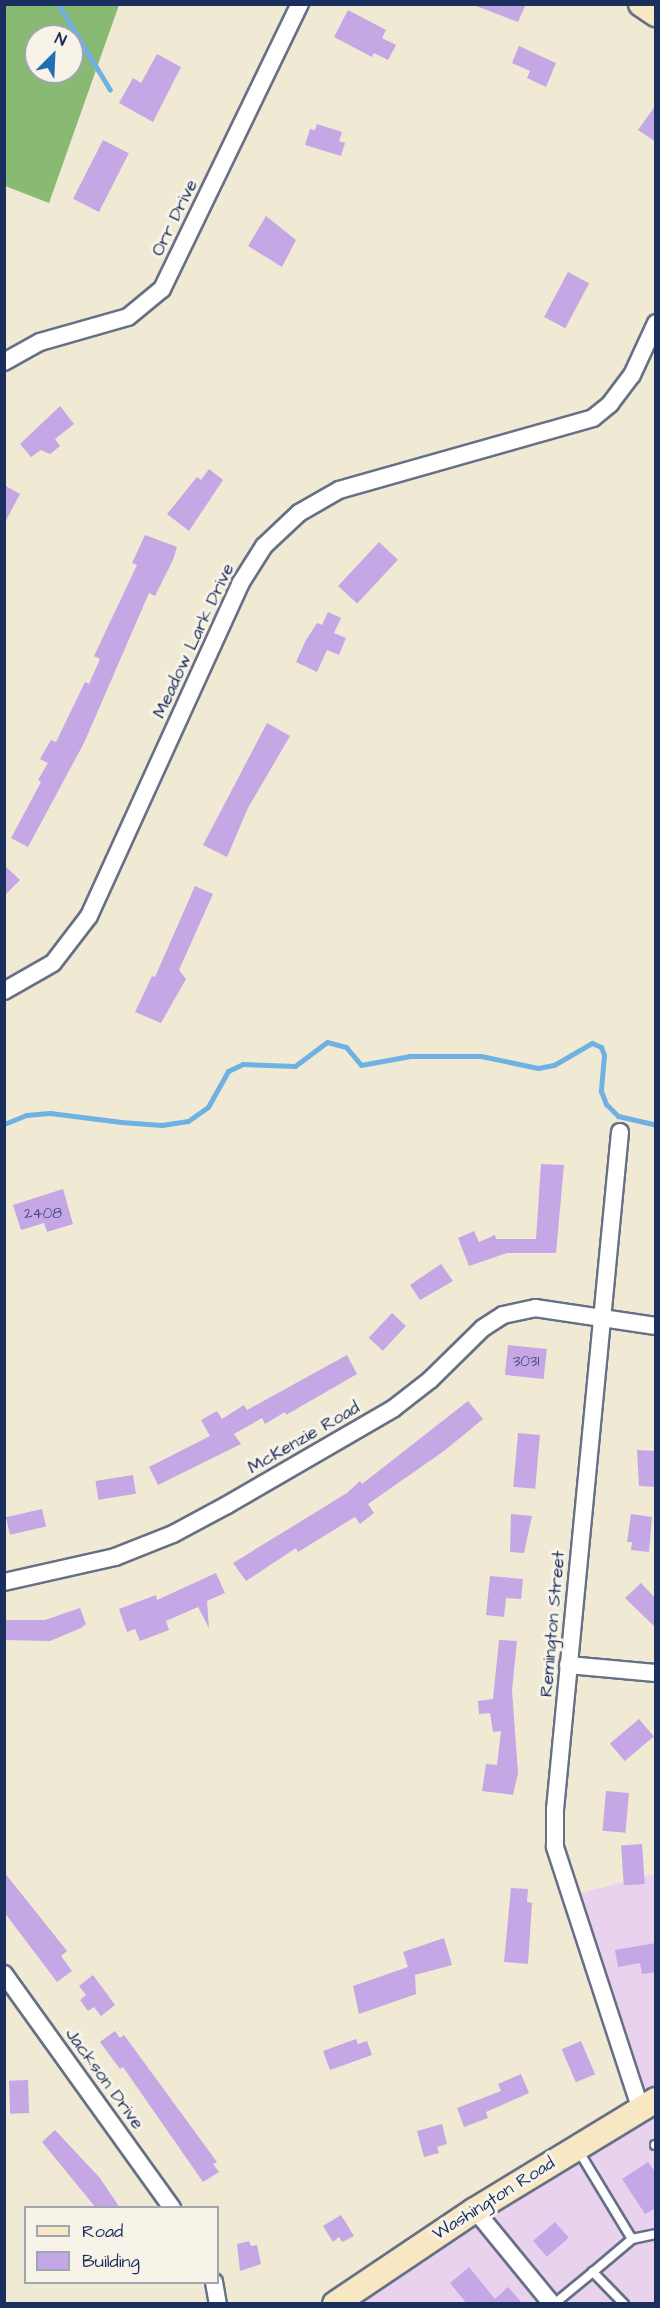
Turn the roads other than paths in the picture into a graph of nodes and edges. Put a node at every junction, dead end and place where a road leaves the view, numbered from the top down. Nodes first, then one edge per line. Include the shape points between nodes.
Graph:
1 (300, 4) edge
2 (640, 4) edge
3 (656, 14) edge
4 (656, 322) edge
5 (4, 362) edge
6 (4, 991) edge
7 (620, 1132) dead end
8 (602, 1319) junction
9 (656, 1326) edge
10 (4, 1582) edge
11 (568, 1665) junction
12 (656, 1673) edge
13 (4, 1974) edge
14 (648, 2103) edge
15 (576, 2147) junction
16 (171, 2206) edge
17 (475, 2210) junction
18 (656, 2234) edge
19 (632, 2240) junction
20 (593, 2272) junction
21 (214, 2284) edge
22 (218, 2304) edge
23 (335, 2304) edge
24 (553, 2304) edge
25 (624, 2304) edge

1 - 5 street, Orr Drive via 162,289 128,317 40,342
2 - 3 street
4 - 6 street, Meadow Lark Drive via 632,375 610,405 593,418 339,490 298,513 264,546 240,584 89,916 53,963
7 - 8 street, Remington Street
8 - 9 street, McKenzie Road
8 - 10 street, McKenzie Road via 535,1308 503,1315 483,1328 430,1380 394,1408 173,1534 115,1557
8 - 11 street, Remington Street
11 - 12 street
11 - 14 street, Remington Street via 555,1847
13 - 16 street, Jackson Drive
14 - 15 street, Washington Road
15 - 17 street, Washington Road
15 - 19 lane
17 - 23 street, Washington Road via 372,2283
17 - 24 street
18 - 19 lane
19 - 20 lane
20 - 24 lane
20 - 25 lane
21 - 22 street

